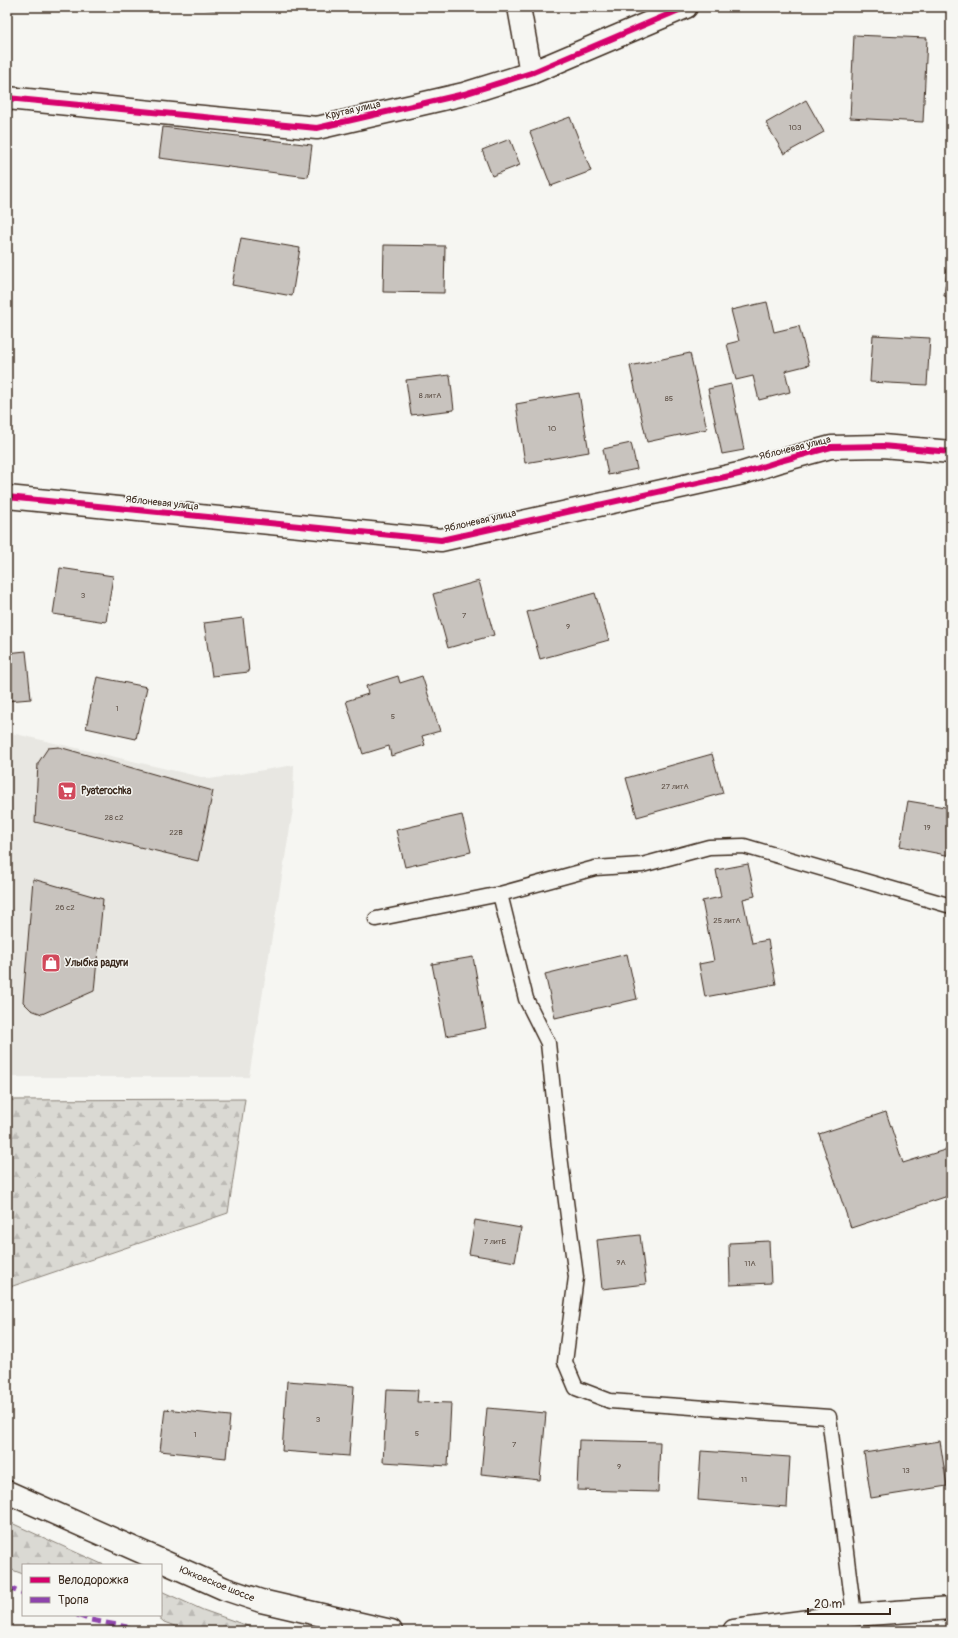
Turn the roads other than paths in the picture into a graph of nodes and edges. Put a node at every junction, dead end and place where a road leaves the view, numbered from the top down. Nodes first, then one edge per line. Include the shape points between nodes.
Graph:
1 (520, 7) edge
2 (686, 7) edge
3 (531, 73) junction
4 (7, 98) edge
5 (951, 452) edge
6 (7, 497) edge
7 (500, 894) junction
8 (951, 906) edge
9 (376, 919) dead end
10 (7, 1492) edge
11 (951, 1608) edge
12 (854, 1615) junction
13 (391, 1631) edge
14 (734, 1631) edge

1 - 3 street
2 - 3 street, Крутая улица
3 - 4 street, Крутая улица via 464,94 317,128
5 - 6 street, Яблоневая улица via 882,446 832,448 743,472 440,540
7 - 8 lane via 595,868 642,865 709,847 744,846
7 - 9 lane
7 - 12 lane via 526,999 548,1043 576,1277 565,1362 576,1388 610,1400 828,1417
10 - 13 street, Юкковское шоссе via 225,1589 261,1601
11 - 12 street
12 - 14 street

